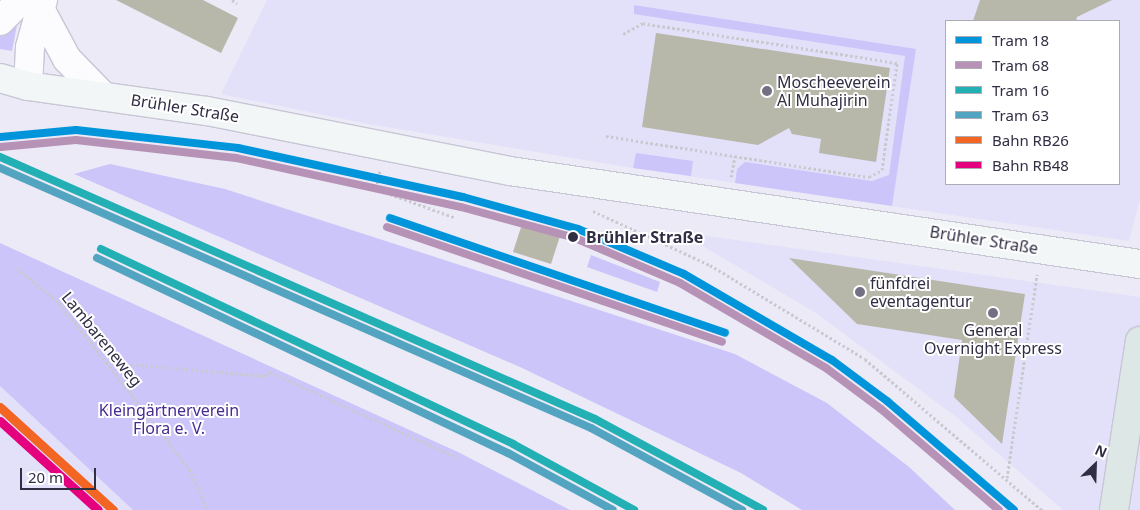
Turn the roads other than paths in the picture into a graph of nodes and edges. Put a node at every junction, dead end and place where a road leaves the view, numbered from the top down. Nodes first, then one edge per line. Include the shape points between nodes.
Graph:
1 (35, 3) edge
2 (0, 21) edge
3 (0, 78) edge
4 (28, 86) junction
5 (102, 95) junction
6 (0, 96) edge
7 (1140, 264) edge
8 (1140, 341) edge
9 (1114, 510) edge

1 - 2 street
1 - 4 street
1 - 5 street via 67,59
3 - 4 main road, Brühler Straße
4 - 5 main road, Brühler Straße
4 - 6 main road
5 - 7 main road, Brühler Straße via 216,113 501,170
8 - 9 highway

